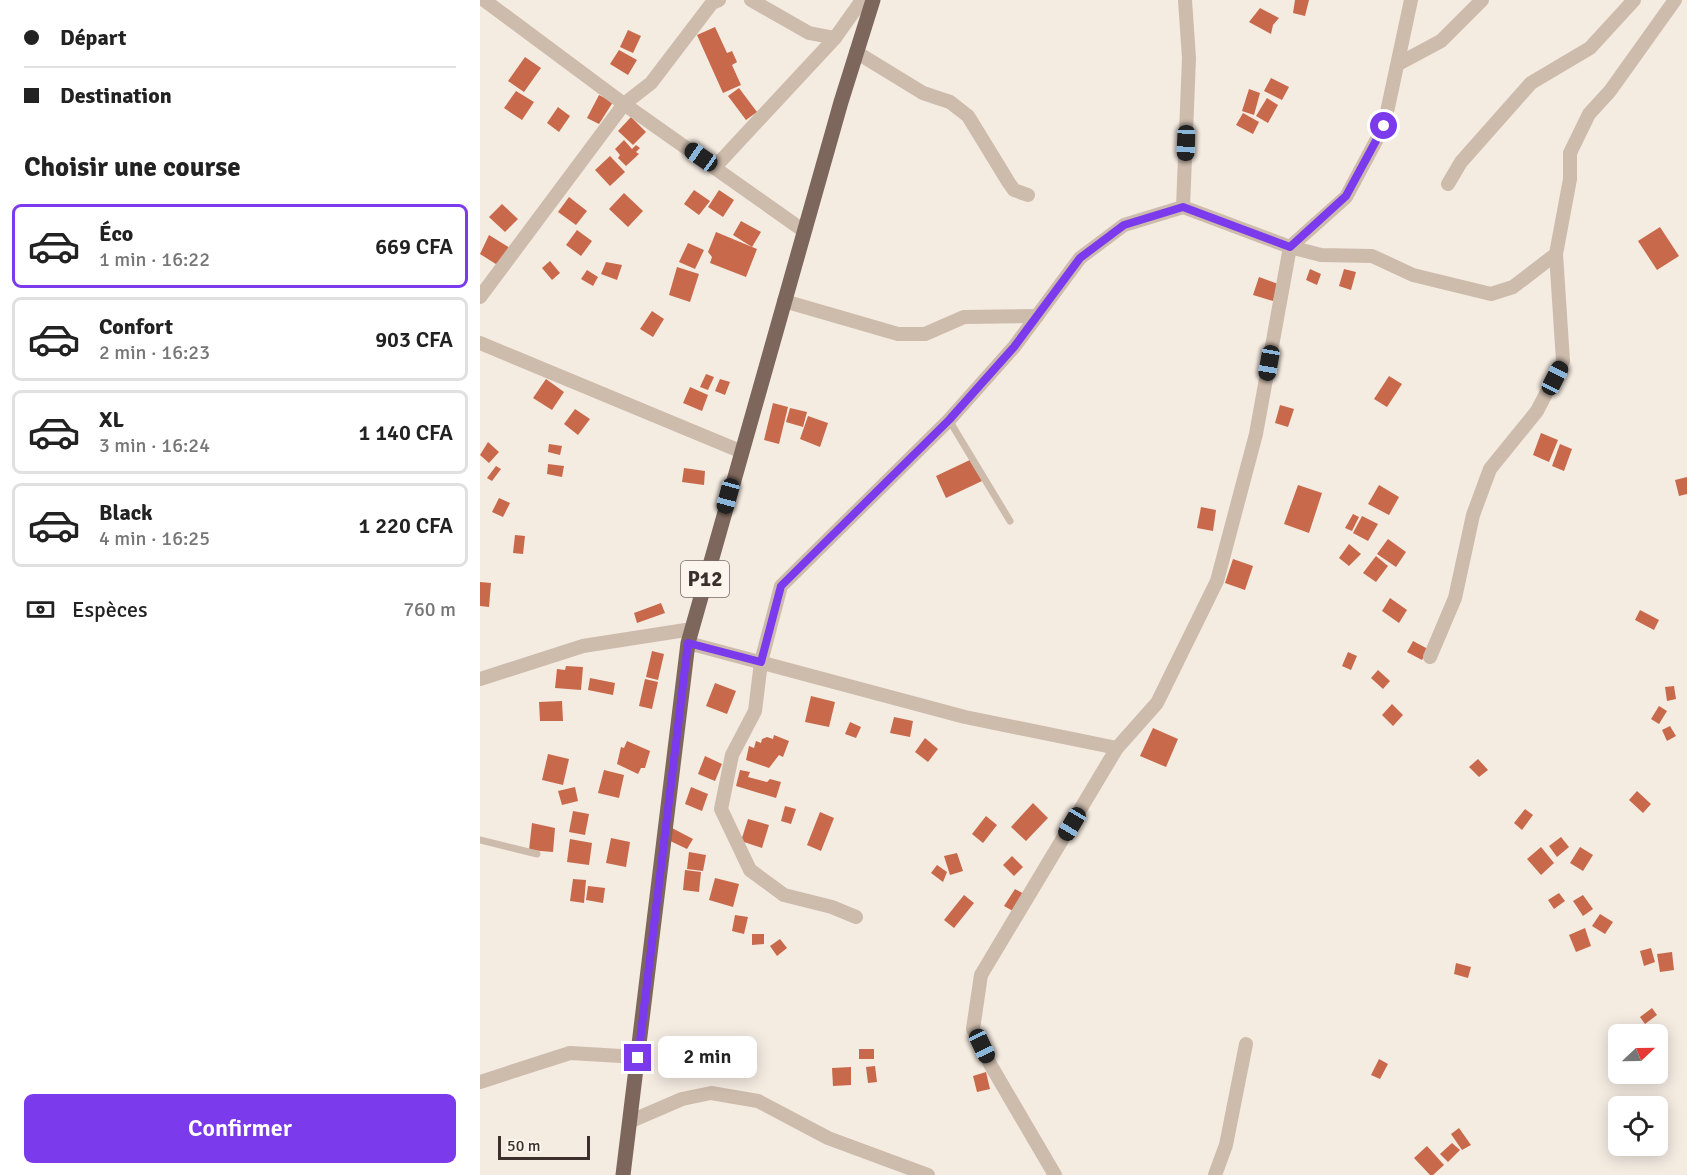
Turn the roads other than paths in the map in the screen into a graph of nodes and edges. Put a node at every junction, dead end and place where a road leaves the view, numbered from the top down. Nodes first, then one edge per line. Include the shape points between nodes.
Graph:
1 (484, 0) edge
2 (719, 0) edge
3 (751, 0) edge
4 (862, 0) edge
5 (873, 0) edge
6 (1185, 0) edge
7 (1411, 0) edge
8 (1482, 0) edge
9 (1634, 0) edge
10 (1675, 0) edge
11 (835, 38) junction
12 (856, 52) junction
13 (1398, 64) junction
14 (624, 104) junction
15 (715, 167) junction
16 (1448, 184) dead end
17 (1028, 195) dead end
18 (1183, 207) junction
19 (804, 231) junction
20 (1290, 247) junction
21 (1556, 254) junction
22 (480, 297) edge
23 (784, 302) junction
24 (1037, 316) junction
25 (480, 343) edge
26 (949, 420) junction
27 (740, 452) junction
28 (1010, 521) dead end
29 (690, 636) junction
30 (1430, 657) dead end
31 (761, 662) junction
32 (480, 679) edge
33 (1117, 748) junction
34 (480, 840) edge
35 (537, 854) dead end
36 (856, 917) dead end
37 (1246, 1044) dead end
38 (638, 1058) junction
39 (480, 1082) edge
40 (631, 1121) junction
41 (623, 1175) edge
42 (928, 1175) edge
43 (1055, 1175) edge
44 (1215, 1175) edge

1 - 14 street
2 - 14 street via 712,3 651,83
3 - 11 street via 809,33
4 - 11 street
5 - 12 main road, P12
6 - 18 street via 1189,58
7 - 13 street
8 - 13 street via 1441,41
9 - 16 street via 1590,48 1531,83 1461,162
10 - 21 street via 1589,114 1569,153 1570,179
11 - 15 street
12 - 17 street via 923,93 960,108 1014,190
12 - 19 main road, P12
13 - 20 street via 1384,126 1346,196
14 - 15 street
14 - 22 street
15 - 19 street
18 - 20 street
18 - 24 street via 1124,225 1080,258
19 - 23 main road, P12
20 - 21 street via 1321,255 1372,256 1413,275 1491,294 1513,287
20 - 33 street via 1256,434 1217,581 1158,703
21 - 30 street via 1563,361 1537,411 1490,469 1473,514 1455,598
23 - 24 street via 898,334 926,334 964,318
23 - 27 main road, P12
24 - 26 street
25 - 27 street
26 - 28 lane
26 - 31 street via 781,586
27 - 29 main road, P12
29 - 31 street
29 - 32 street via 583,646
29 - 38 main road, P12
31 - 33 street via 965,717
31 - 36 street via 755,711 732,755 721,809 750,870 784,895
33 - 43 street via 981,975 974,1029
34 - 35 lane
37 - 44 street via 1226,1145
38 - 39 street via 570,1053
38 - 40 main road, P12
40 - 41 main road, P12
40 - 42 street via 682,1099 711,1093 758,1101 828,1138

